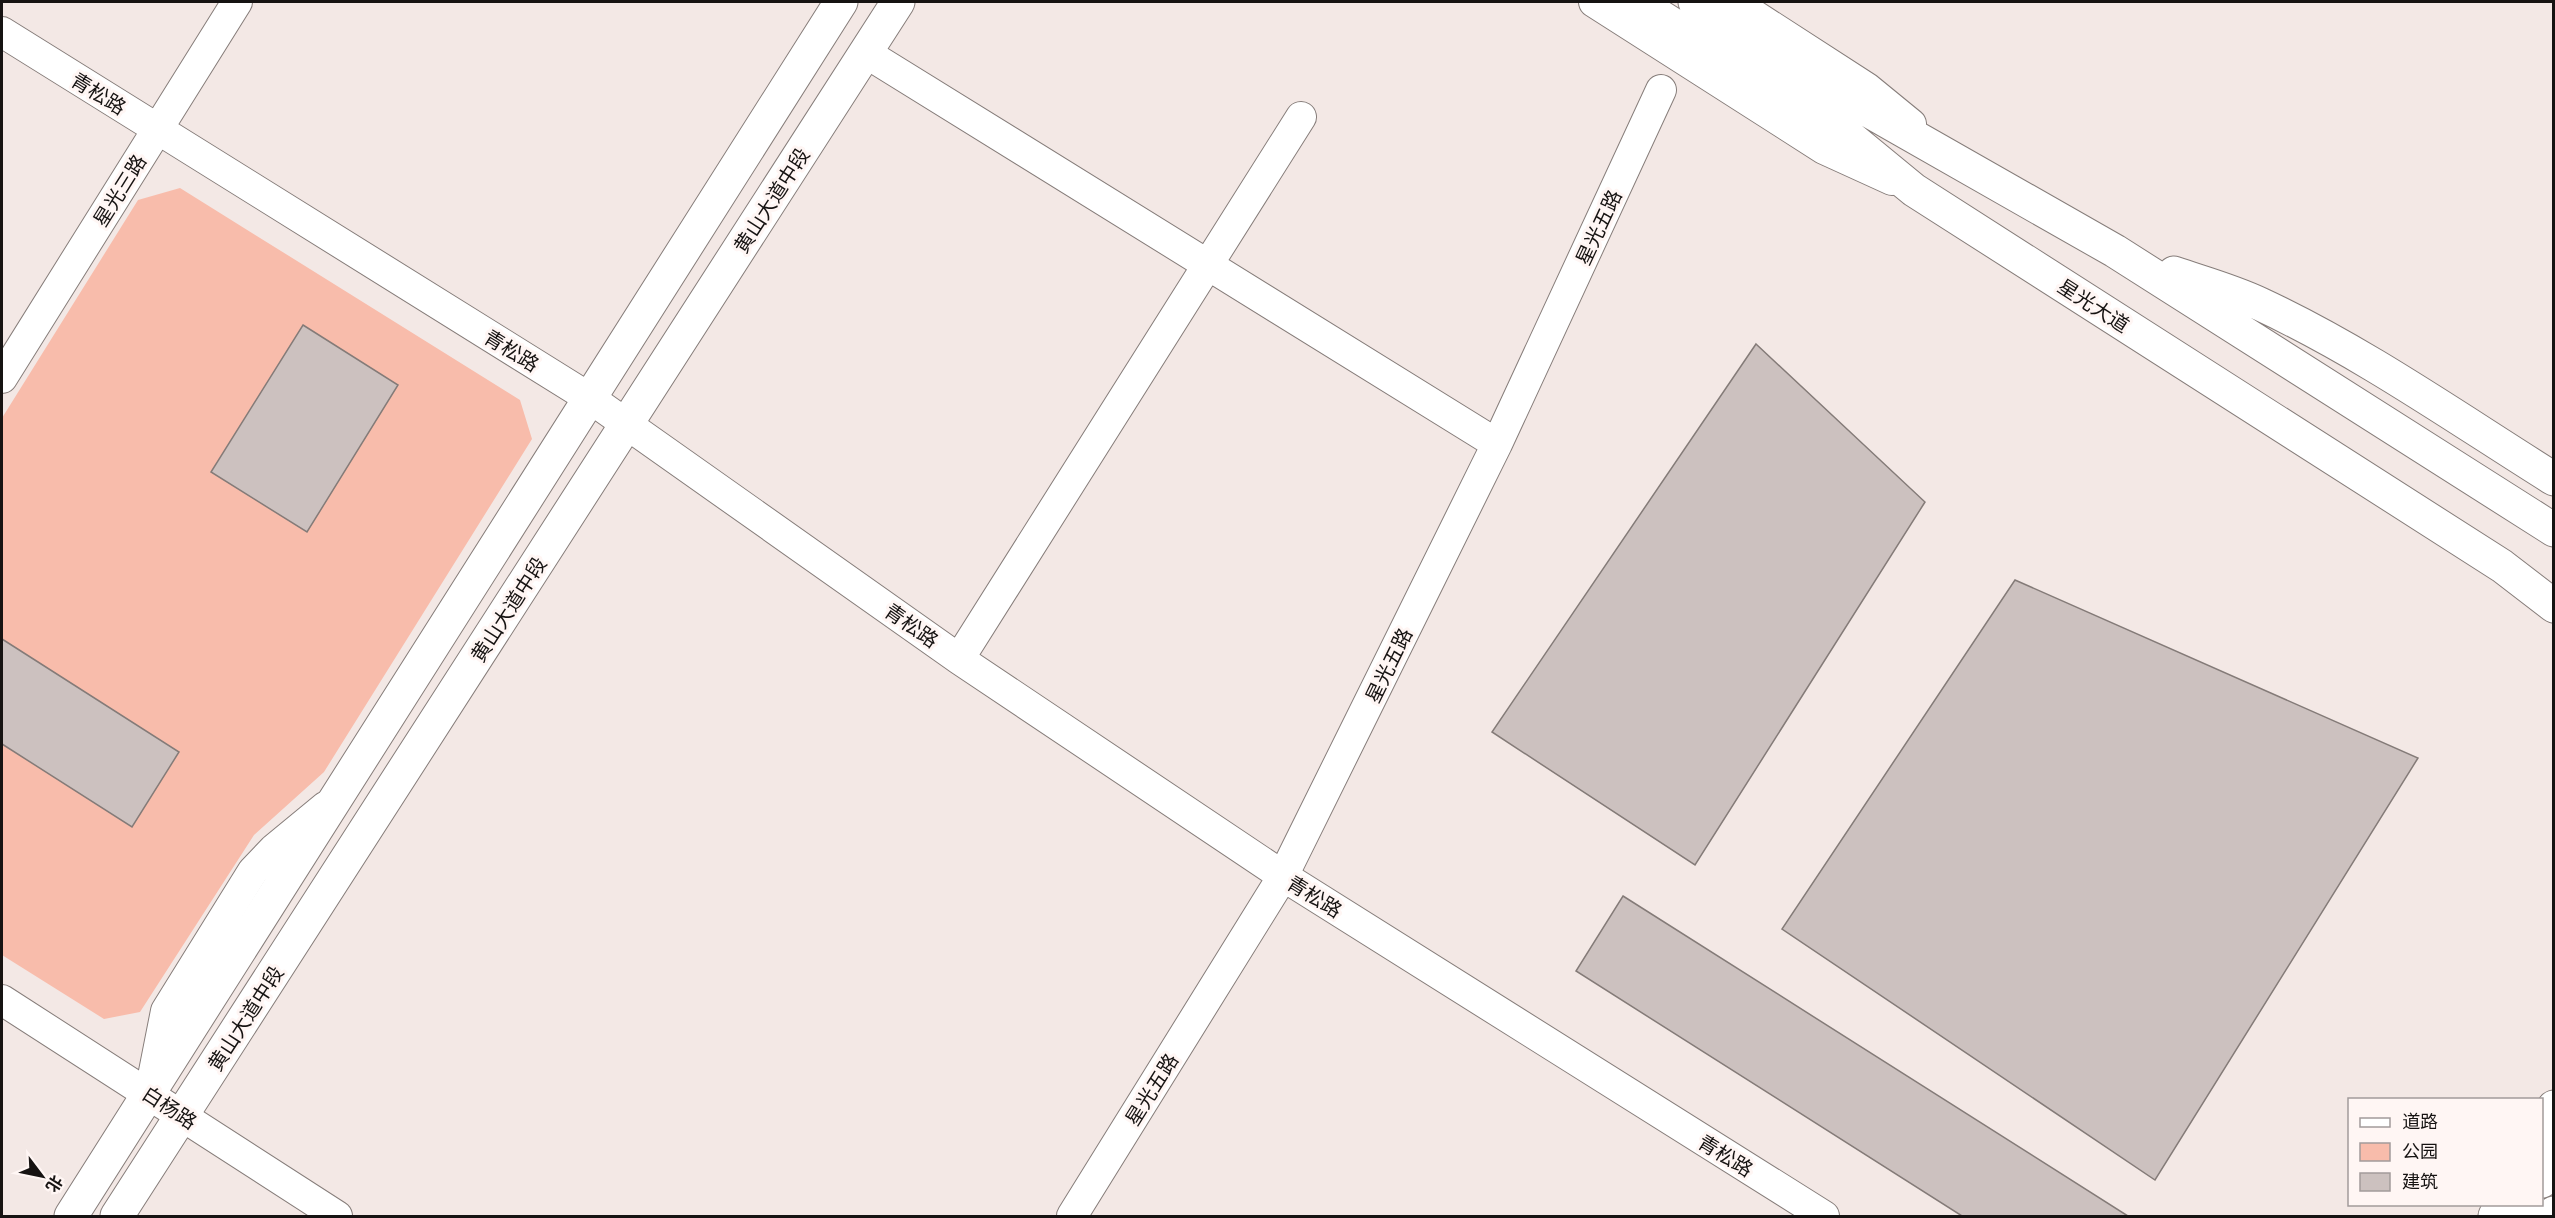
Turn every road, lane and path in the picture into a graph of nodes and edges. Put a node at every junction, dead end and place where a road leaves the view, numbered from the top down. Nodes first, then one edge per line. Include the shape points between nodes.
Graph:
1 (237, 2) edge
2 (841, 2) edge
3 (898, 2) edge
4 (1594, 2) edge
5 (1695, 2) edge
6 (1735, 2) edge
7 (1640, 17) edge
8 (2, 32) edge
9 (866, 53) junction
10 (1715, 79) junction
11 (1661, 90) junction
12 (1848, 116) junction
13 (1301, 117) dead end
14 (157, 129) junction
15 (1950, 156) junction
16 (1914, 190) junction
17 (2115, 251) junction
18 (1205, 266) junction
19 (2266, 346) junction
20 (2, 378) edge
21 (591, 399) junction
22 (627, 423) junction
23 (1497, 444) junction
24 (2553, 479) edge
25 (2553, 502) edge
26 (2553, 530) edge
27 (2553, 606) edge
28 (959, 659) junction
29 (1283, 876) junction
30 (2, 1000) edge
31 (150, 1094) junction
32 (2553, 1107) edge
33 (182, 1115) junction
34 (2543, 1127) edge
35 (2553, 1160) edge
36 (2543, 1178) edge
37 (2553, 1213) edge
38 (71, 1216) edge
39 (117, 1216) edge
40 (337, 1216) edge
41 (1072, 1216) edge
42 (1824, 1216) edge
43 (2551, 1216) edge

1 - 14 street, 星光三路
2 - 21 main road, 黄山大道中段
3 - 9 main road, 黄山大道中段
4 - 7 street
5 - 12 main road, 星光大道
6 - 15 street via 1867,88
7 - 10 street
7 - 11 street
7 - 12 main road, 星光大道
8 - 14 street, 青松路
9 - 18 street
9 - 22 main road, 黄山大道中段
10 - 11 street via 1685,81
10 - 16 street via 1824,149
11 - 23 street, 星光五路
12 - 15 main road, 星光大道
12 - 16 main road, 星光大道
13 - 18 street
14 - 20 street, 星光三路
14 - 21 street, 青松路
15 - 17 main road, 星光大道
16 - 27 main road, 星光大道 via 2502,566
17 - 19 main road, 星光大道
17 - 24 main road via 2259,303 2288,318
18 - 23 street
18 - 28 street
19 - 25 main road via 2349,376
19 - 26 main road, 星光大道
21 - 22 street, 青松路
21 - 31 main road, 黄山大道中段
22 - 28 street, 青松路
22 - 33 main road, 黄山大道中段
23 - 29 street, 星光五路
28 - 29 street, 青松路
29 - 41 street, 星光五路
29 - 42 street, 青松路
30 - 31 street, 白杨路
31 - 33 street, 白杨路
31 - 38 main road, 黄山大道中段
32 - 34 main road
33 - 39 main road, 黄山大道中段
33 - 40 street, 白杨路
35 - 36 main road
37 - 43 main road

